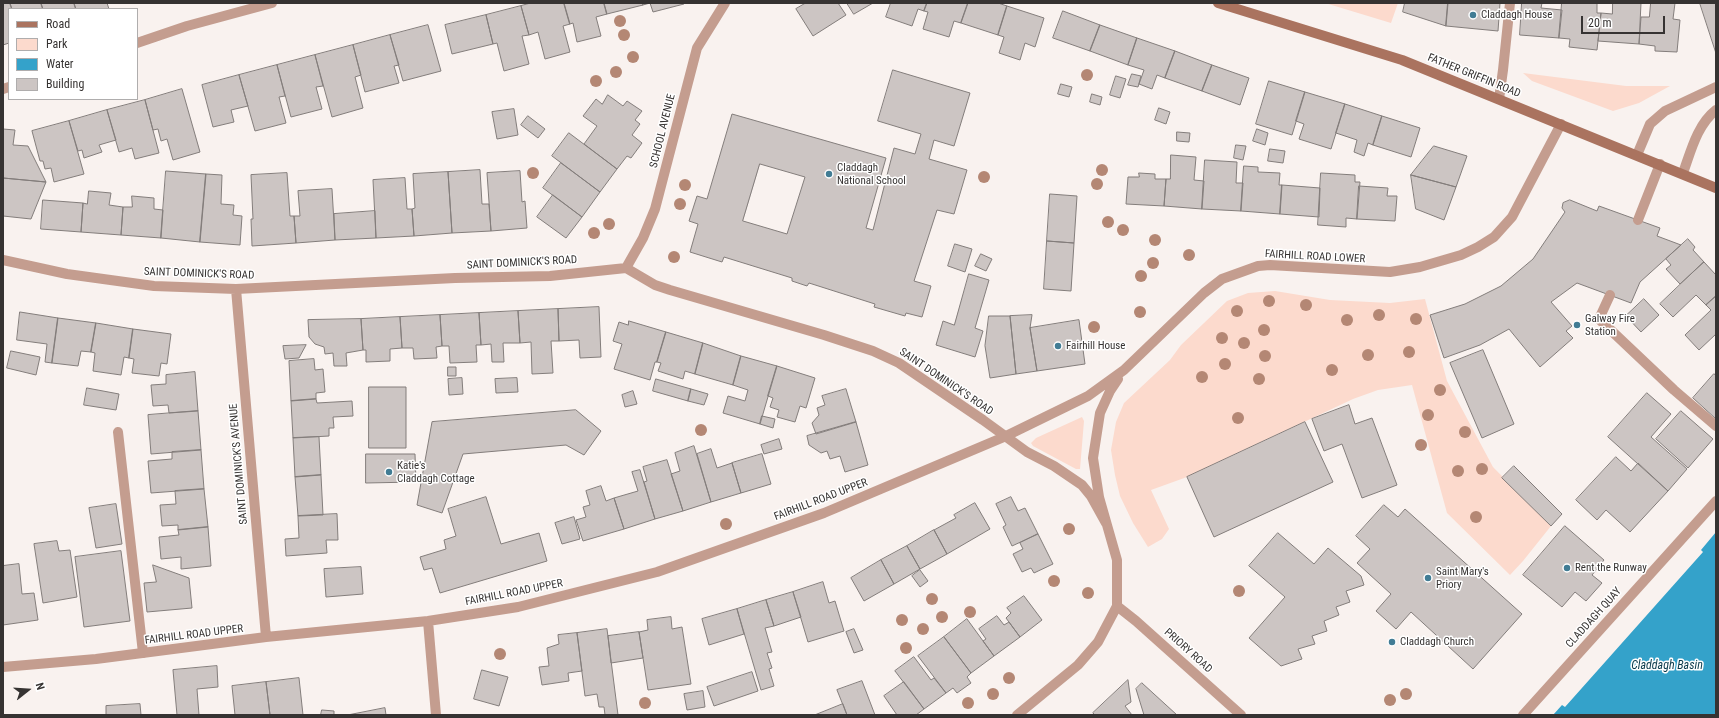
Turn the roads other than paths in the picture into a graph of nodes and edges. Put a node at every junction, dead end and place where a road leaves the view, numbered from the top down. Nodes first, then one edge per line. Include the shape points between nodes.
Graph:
1 (272, 3) edge
2 (725, 3) edge
3 (1218, 3) edge
4 (1510, 3) edge
5 (138, 43) edge
6 (1716, 87) edge
7 (1499, 98) junction
8 (1716, 110) edge
9 (1561, 124) junction
10 (1637, 155) junction
11 (1660, 164) junction
12 (1683, 173) junction
13 (1716, 188) edge
14 (1638, 220) dead end
15 (3, 260) edge
16 (626, 268) junction
17 (236, 289) junction
18 (1610, 295) dead end
19 (1124, 370) junction
20 (1716, 426) edge
21 (118, 432) dead end
22 (1004, 437) junction
23 (1716, 501) edge
24 (1106, 523) junction
25 (1117, 606) junction
26 (428, 621) junction
27 (266, 637) junction
28 (143, 653) junction
29 (3, 667) edge
30 (436, 715) edge
31 (1017, 715) edge
32 (1242, 715) edge
33 (1523, 715) edge

1 - 5 street via 187,26
2 - 16 street, SCHOOL AVENUE via 697,48 654,209 643,238
3 - 7 main road, FATHER GRIFFIN ROAD via 1402,60
4 - 7 street
6 - 10 street via 1666,112 1650,124
7 - 9 main road, FATHER GRIFFIN ROAD
8 - 12 street via 1708,116 1702,126
9 - 10 main road, FATHER GRIFFIN ROAD
9 - 19 street, FAIRHILL ROAD LOWER via 1512,217 1494,236 1478,247 1461,255 1420,267 1390,272 1270,265 1234,273 1204,293
10 - 11 main road, FATHER GRIFFIN ROAD
11 - 12 main road, FATHER GRIFFIN ROAD
11 - 14 street
12 - 13 main road, FATHER GRIFFIN ROAD
15 - 17 street, SAINT DOMINICK'S ROAD via 67,274 154,286
16 - 17 street, SAINT DOMINICK'S ROAD via 550,276
16 - 22 street, SAINT DOMINICK'S ROAD via 655,285 824,335 885,356 917,375
17 - 27 street, SAINT DOMINICK'S AVENUE
18 - 20 street via 1599,318 1674,390
19 - 22 street, FAIRHILL ROAD LOWER via 1088,396
19 - 24 street via 1104,402 1095,443 1095,473
21 - 28 street
22 - 24 street, SAINT DOMINICK'S ROAD via 1082,485 1092,496
22 - 26 street, FAIRHILL ROAD UPPER via 824,513 654,573 518,607
23 - 33 street, CLADDAGH QUAY
24 - 25 street via 1117,560
25 - 31 street via 1098,642 1078,666
25 - 32 street, PRIORY ROAD
26 - 27 street, FAIRHILL ROAD UPPER
26 - 30 street
27 - 28 street, FAIRHILL ROAD UPPER
28 - 29 street, FAIRHILL ROAD UPPER

